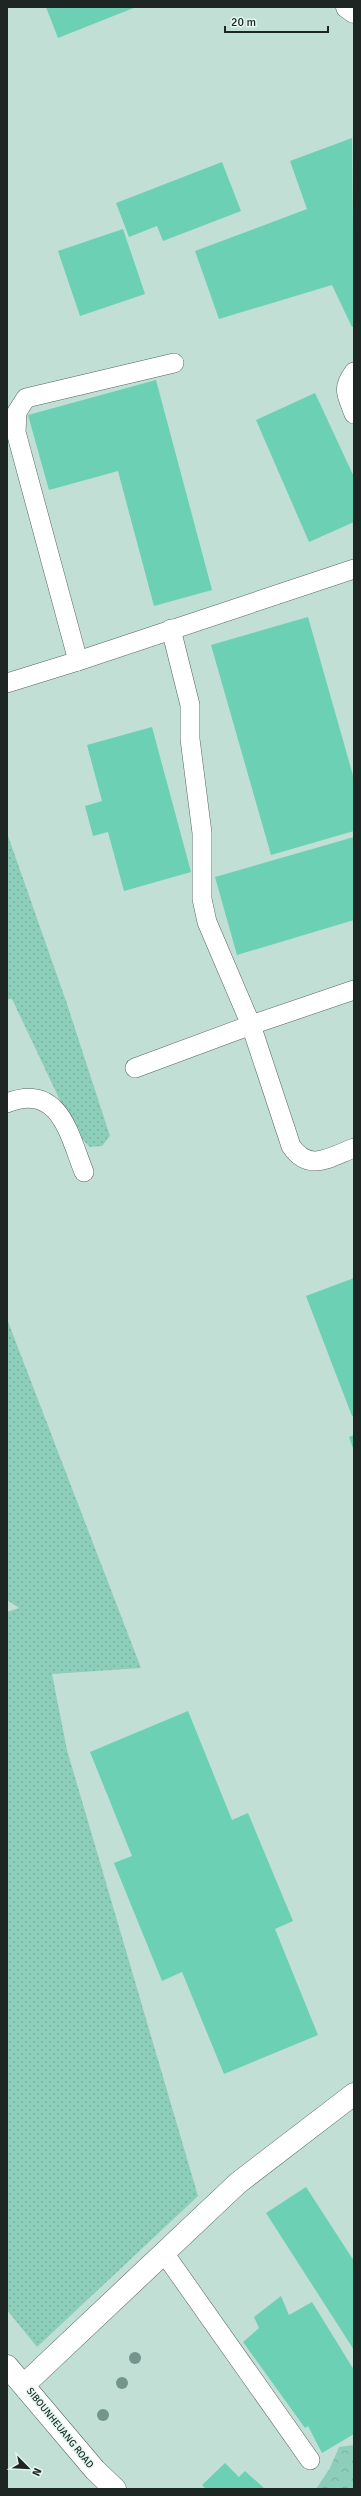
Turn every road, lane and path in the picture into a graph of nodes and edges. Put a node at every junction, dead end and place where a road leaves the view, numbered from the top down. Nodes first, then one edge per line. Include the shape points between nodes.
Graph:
1 (347, 7) edge
2 (354, 12) edge
3 (174, 363) dead end
4 (354, 372) edge
5 (354, 414) edge
6 (354, 569) edge
7 (171, 629) junction
8 (78, 661) junction
9 (7, 683) edge
10 (354, 990) edge
11 (251, 1025) junction
12 (135, 1068) dead end
13 (7, 1103) edge
14 (354, 1148) edge
15 (84, 1172) dead end
16 (354, 2094) edge
17 (164, 2252) junction
18 (7, 2366) edge
19 (24, 2384) junction
20 (310, 2460) dead end
21 (115, 2489) edge

1 - 2 street
3 - 8 lane via 26,398 16,412 16,432
4 - 5 lane via 345,389
6 - 7 lane
7 - 8 lane
7 - 11 lane via 190,705 190,739 202,833 202,899 207,922
8 - 9 lane
10 - 11 lane
11 - 12 lane
11 - 14 lane via 296,1155 305,1161 316,1162
13 - 15 lane via 32,1098 50,1103 60,1113
16 - 17 street via 238,2183
17 - 19 street
17 - 20 lane
18 - 19 street, SIBOUNHEUANG ROAD
19 - 21 street, SIBOUNHEUANG ROAD via 95,2470

